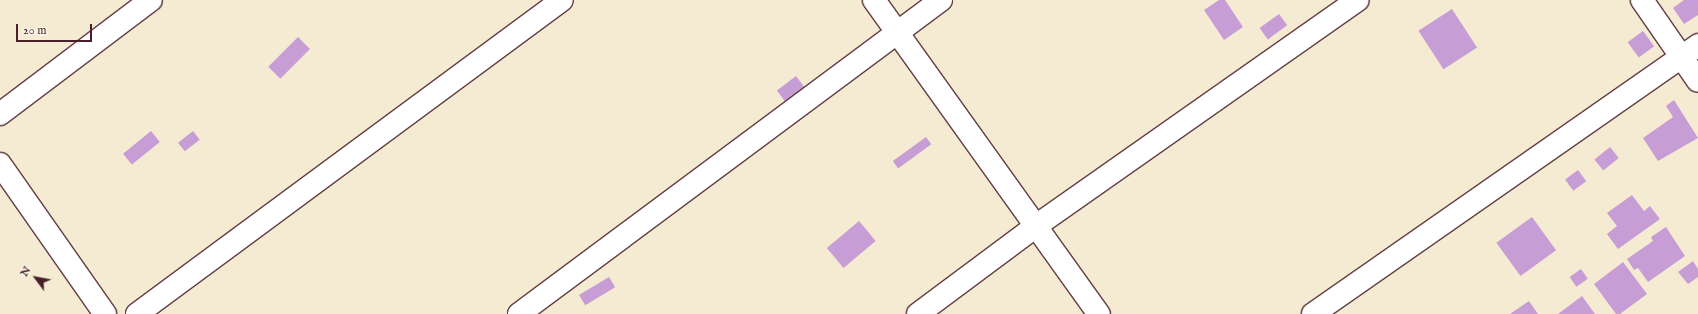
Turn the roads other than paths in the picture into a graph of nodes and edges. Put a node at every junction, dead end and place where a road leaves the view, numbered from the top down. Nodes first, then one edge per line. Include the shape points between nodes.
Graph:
1 (151, 0) edge
2 (562, 0) edge
3 (874, 0) edge
4 (941, 0) edge
5 (1358, 0) edge
6 (1642, 0) edge
7 (897, 30) junction
8 (1689, 51) edge
9 (1698, 81) edge
10 (0, 114) edge
11 (0, 164) edge
12 (1036, 226) junction
13 (104, 314) edge
14 (137, 314) edge
15 (519, 314) edge
16 (918, 314) edge
17 (1099, 314) edge
18 (1313, 314) edge

1 - 10 street
2 - 14 street
3 - 7 street
4 - 7 street
5 - 12 street
6 - 8 street
7 - 12 street
7 - 15 street
8 - 9 street
8 - 18 street
11 - 13 street
12 - 16 street
12 - 17 street

